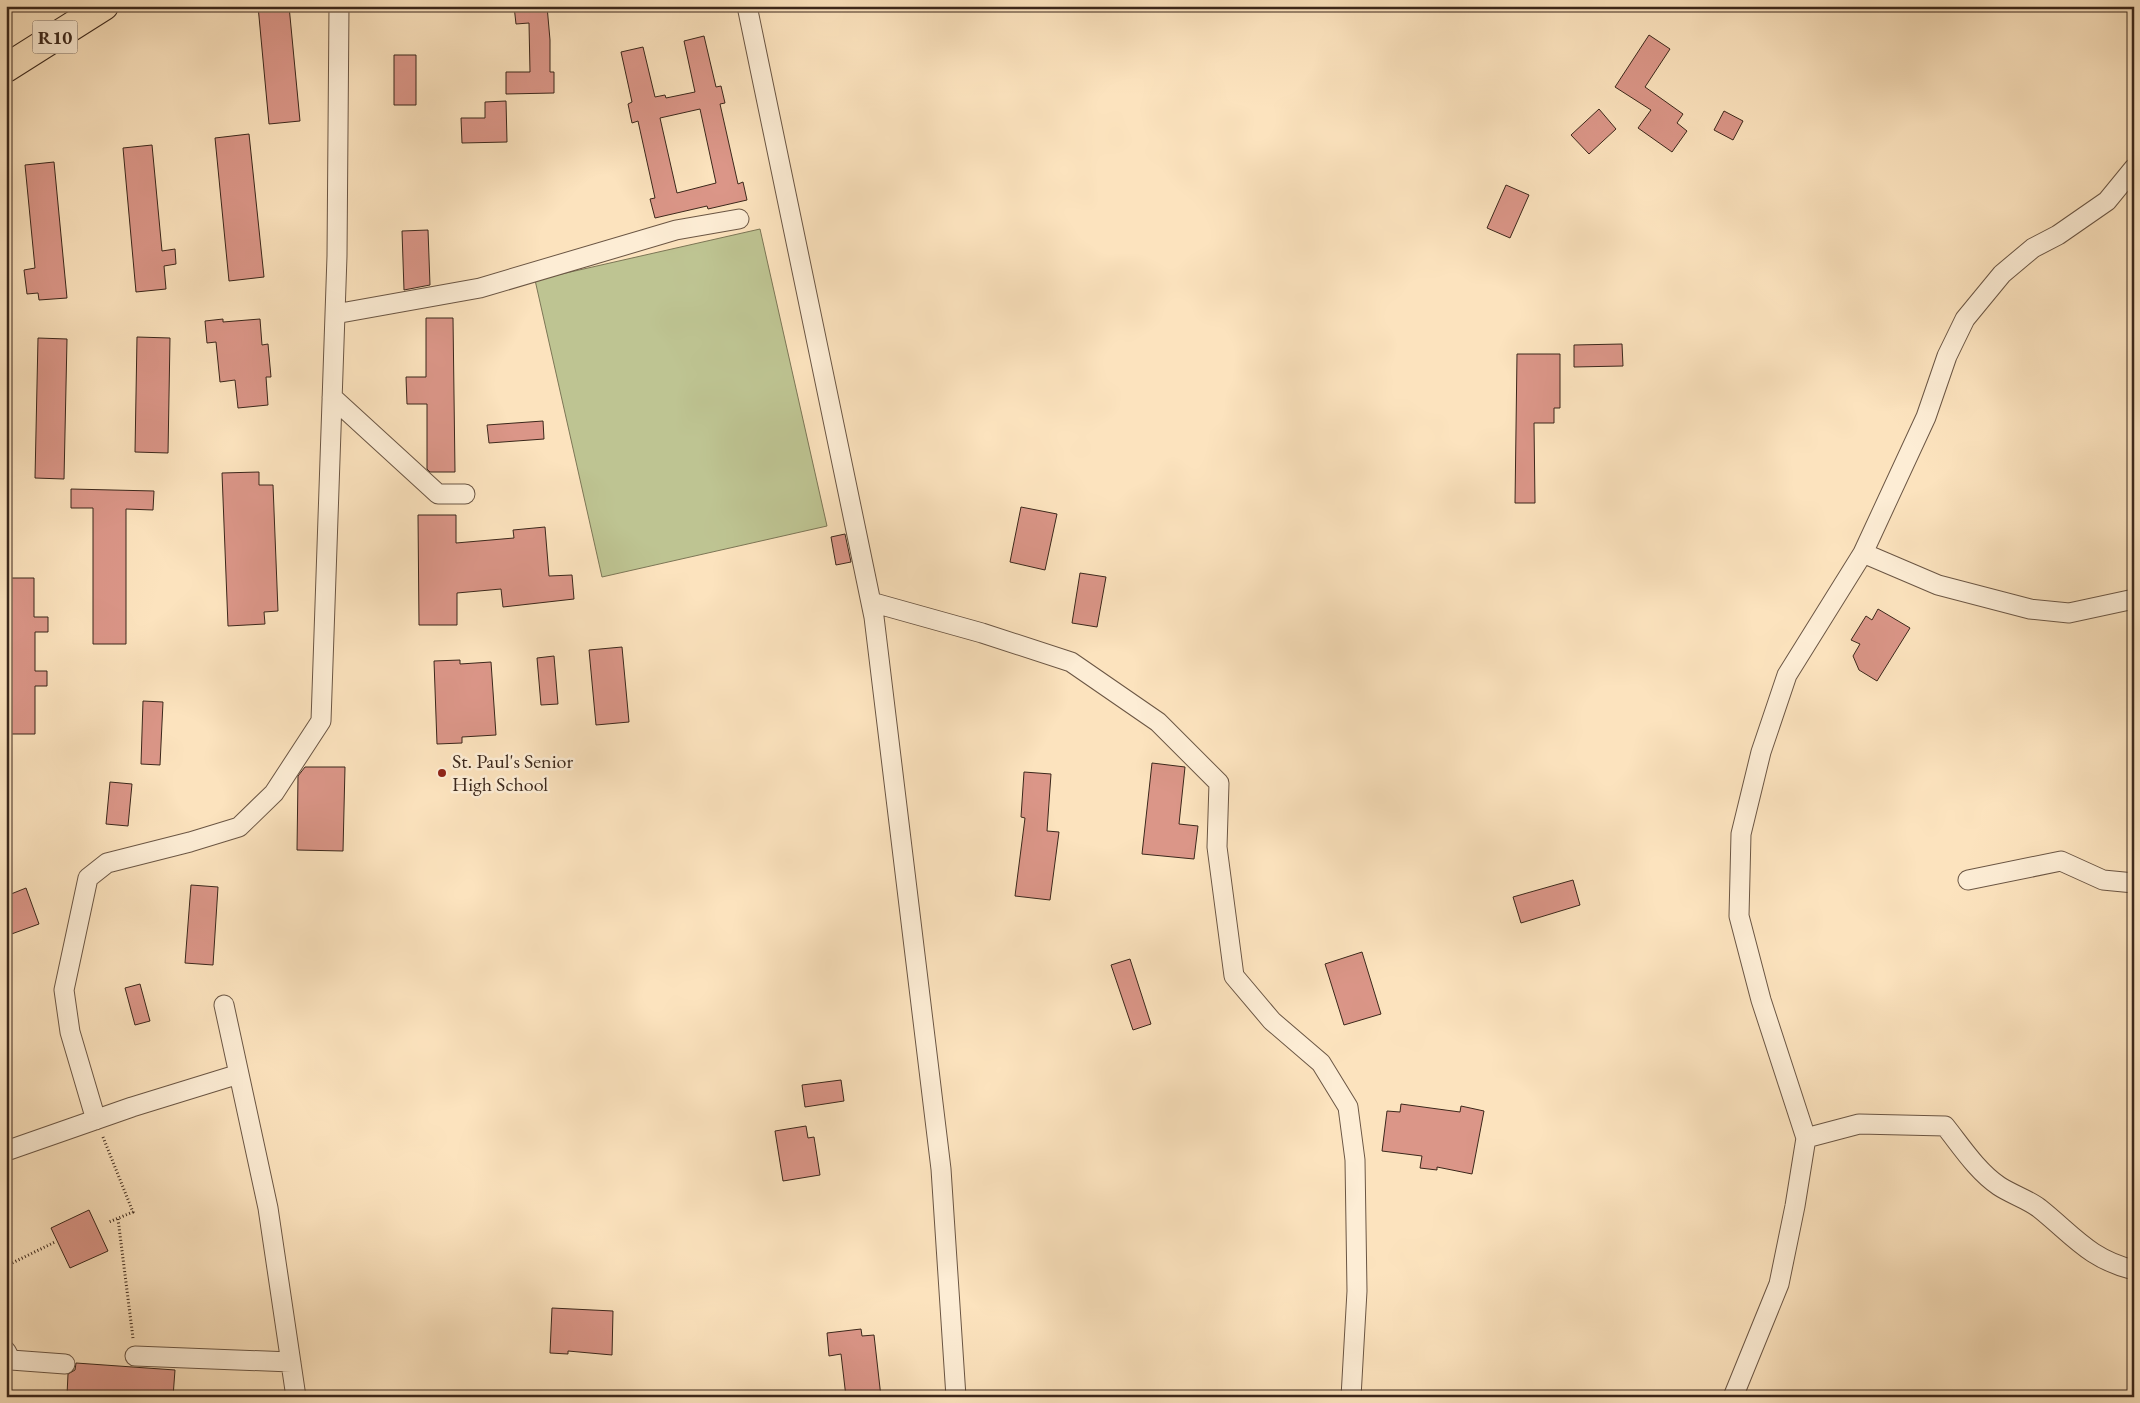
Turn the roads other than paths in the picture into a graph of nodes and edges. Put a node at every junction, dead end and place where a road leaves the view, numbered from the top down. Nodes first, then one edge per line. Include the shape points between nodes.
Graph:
1 (104, 6) edge
2 (339, 6) edge
3 (747, 6) edge
4 (6, 68) edge
5 (2134, 168) edge
6 (739, 219) dead end
7 (335, 314) junction
8 (332, 397) junction
9 (465, 494) dead end
10 (1863, 552) junction
11 (2134, 598) edge
12 (871, 602) junction
13 (1968, 880) dead end
14 (2134, 883) edge
15 (224, 1005) dead end
16 (239, 1074) junction
17 (96, 1120) junction
18 (1806, 1138) junction
19 (6, 1151) edge
20 (2134, 1270) edge
21 (6, 1351) edge
22 (135, 1356) road end
23 (291, 1362) junction
24 (65, 1364) dead end
25 (296, 1397) edge
26 (956, 1397) edge
27 (1351, 1397) edge
28 (1733, 1397) edge

1 - 4 main road, R10
2 - 7 street
3 - 12 street
5 - 10 street via 2107,201 2033,248 2002,274 1964,319 1926,417
6 - 7 street via 676,230 480,288
7 - 8 street
8 - 9 street via 438,494
8 - 17 street via 321,721 274,794 239,827 107,863 88,878 64,990 70,1032
10 - 11 street via 1938,585 2030,609 2069,613
10 - 18 street via 1787,675 1761,752 1741,834 1739,916 1761,1000
12 - 26 street via 941,1169
12 - 27 street via 1071,662 1158,722 1219,783 1217,847 1234,976 1272,1021 1322,1063 1348,1106 1356,1188
13 - 14 street via 2061,861 2103,880
15 - 16 street
16 - 17 street
16 - 23 street via 268,1208
17 - 19 street
18 - 20 street via 1859,1124 1945,1126 1968,1156 1997,1185 2038,1207 2080,1245 2113,1265
18 - 28 street via 1796,1206 1779,1284
21 - 24 street via 11,1360
22 - 23 street
23 - 25 street

